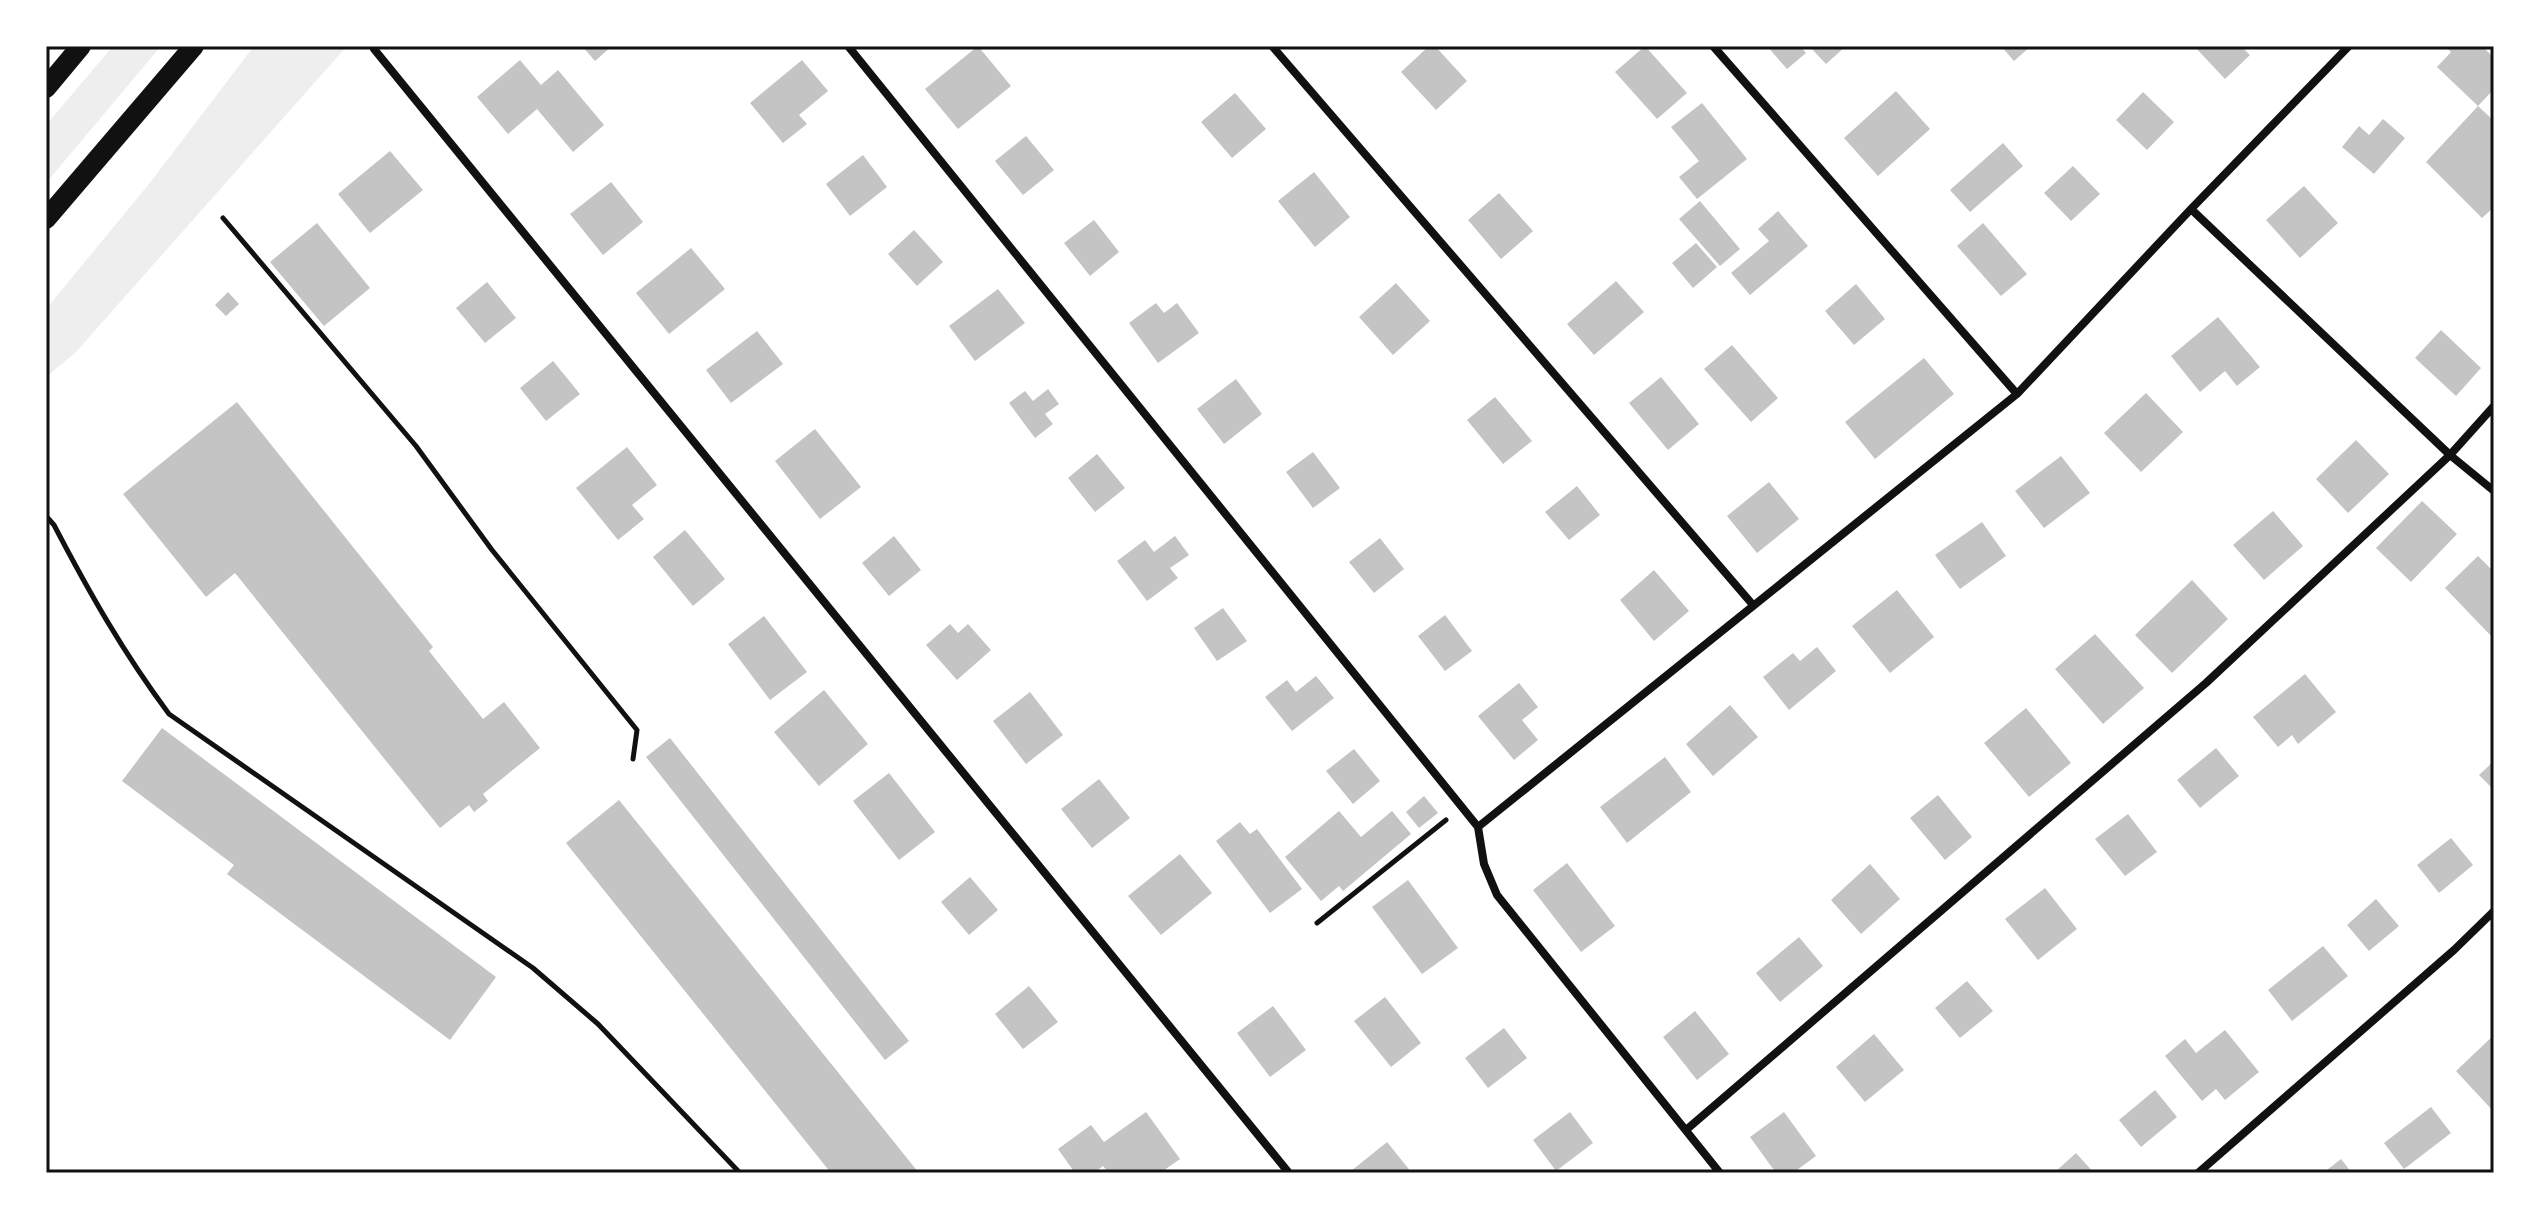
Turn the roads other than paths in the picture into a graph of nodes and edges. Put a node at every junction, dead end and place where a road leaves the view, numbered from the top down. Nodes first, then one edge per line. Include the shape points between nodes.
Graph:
1 (81, 46) edge
2 (194, 46) edge
3 (848, 46) edge
4 (1272, 46) edge
5 (1713, 46) edge
6 (2349, 46) edge
7 (375, 47) edge
8 (46, 88) edge
9 (2191, 209) junction
10 (46, 219) edge
11 (2017, 394) junction
12 (2494, 406) edge
13 (2450, 455) junction
14 (2494, 491) edge
15 (1753, 605) junction
16 (1478, 827) junction
17 (2494, 911) edge
18 (1686, 1130) junction
19 (1289, 1173) edge
20 (1720, 1173) edge
21 (2198, 1173) edge

1 - 8 main road
2 - 10 main road
3 - 16 street
4 - 15 street
5 - 11 street
6 - 9 street
7 - 19 street
9 - 11 street
9 - 13 street
11 - 15 street
12 - 13 street
13 - 14 street
13 - 18 street via 2206,683
15 - 16 street
16 - 18 street via 1484,864 1497,895
17 - 21 street
18 - 20 street

